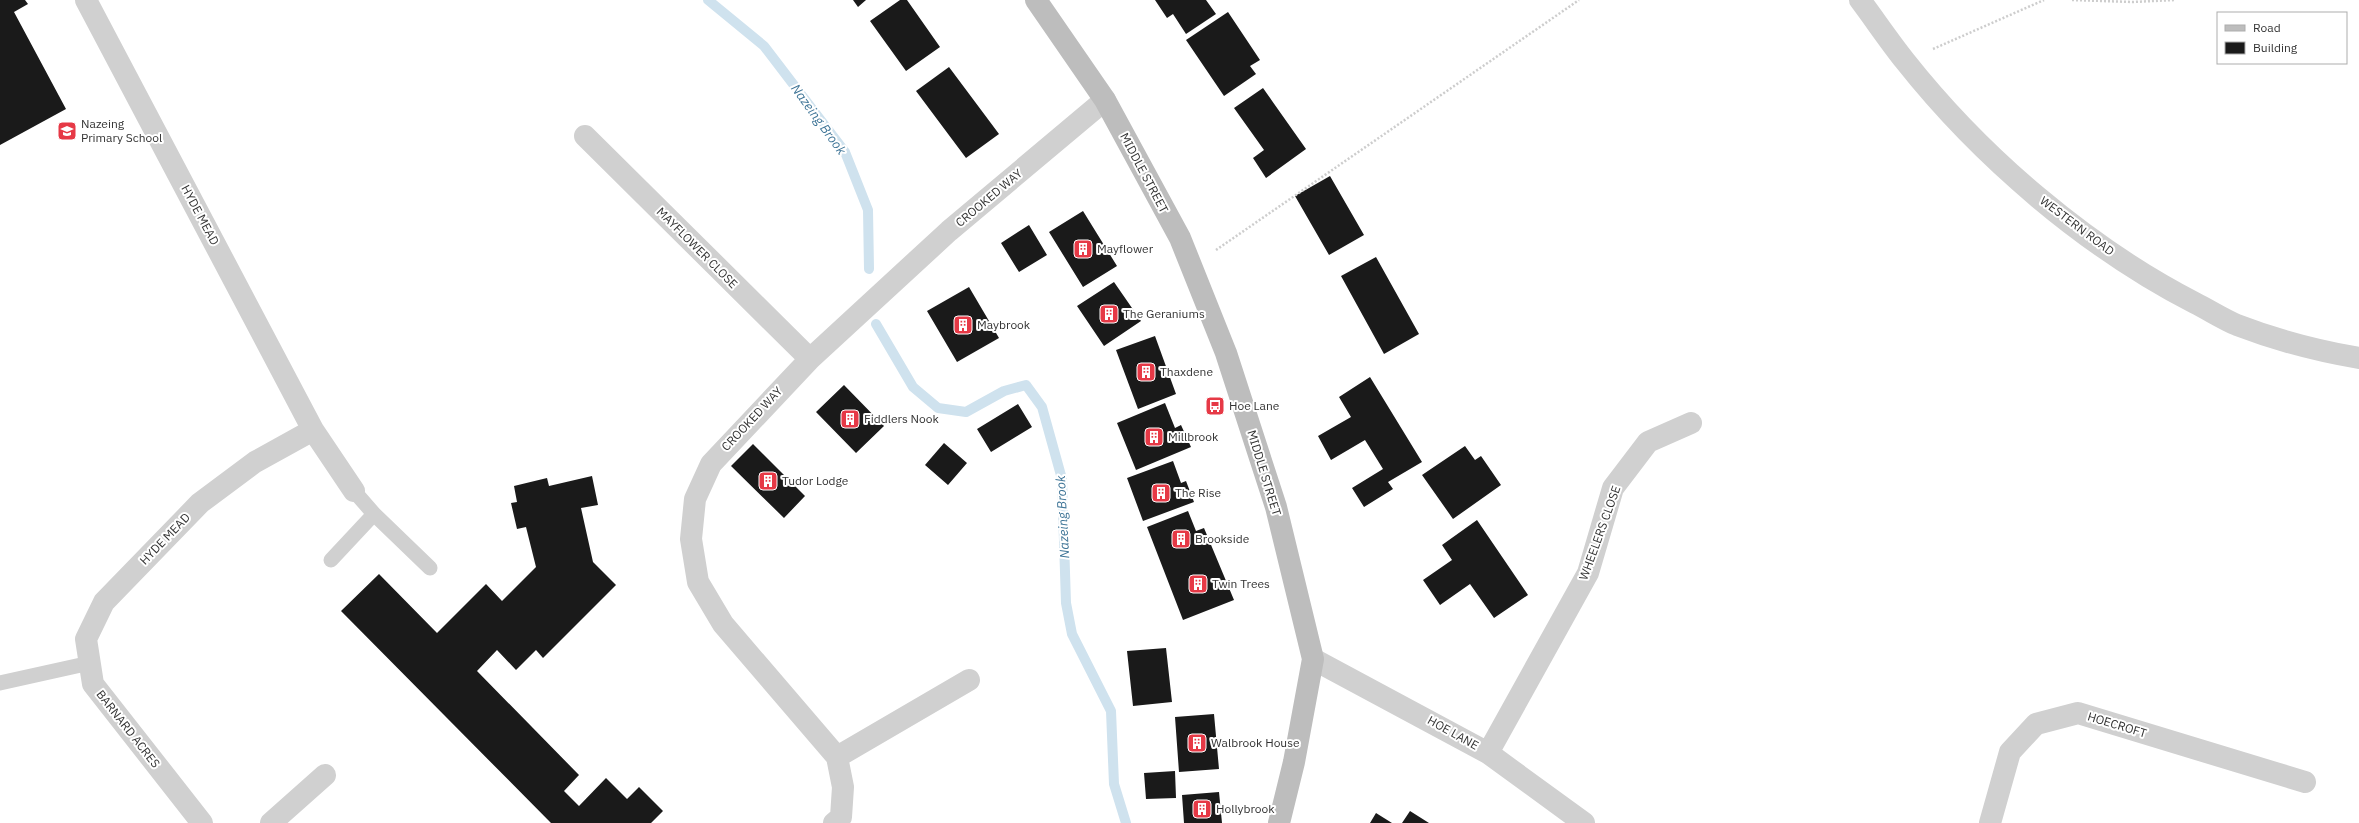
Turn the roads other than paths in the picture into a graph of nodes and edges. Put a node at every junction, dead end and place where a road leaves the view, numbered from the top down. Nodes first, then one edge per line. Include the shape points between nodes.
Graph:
1 (86, 0) edge
2 (1036, 0) edge
3 (1860, 0) edge
4 (1106, 100) junction
5 (585, 136) dead end
6 (2359, 358) edge
7 (810, 359) junction
8 (1691, 423) dead end
9 (312, 430) junction
10 (354, 491) joint
11 (374, 514) junction
12 (331, 560) dead end
13 (430, 568) dead end
14 (104, 602) joint
15 (1313, 659) junction
16 (90, 663) junction
17 (969, 680) dead end
18 (0, 684) edge
19 (1488, 752) junction
20 (837, 757) junction
21 (325, 775) dead end
22 (2305, 782) dead end
23 (202, 823) edge
24 (271, 823) edge
25 (834, 823) edge
26 (1279, 823) edge
27 (1584, 823) edge
28 (1990, 823) edge

1 - 9 street, HYDE MEAD
2 - 4 street, MIDDLE STREET
3 - 6 street, WESTERN ROAD via 1906,62 1953,115 2007,171 2080,230 2153,282 2237,324 2330,354
4 - 7 street, CROOKED WAY via 949,231
4 - 15 street, MIDDLE STREET via 1180,238 1226,353 1276,507
5 - 7 street, MAYFLOWER CLOSE
7 - 20 street, CROOKED WAY via 711,464 695,499 691,539 698,582 723,624
8 - 19 street, WHEELERS CLOSE via 1648,442 1613,488 1588,573
9 - 10 street, HYDE MEAD
9 - 14 street, HYDE MEAD via 255,462 200,503
10 - 11 lane
11 - 12 lane
11 - 13 lane
14 - 16 street, BARNARD ACRES via 86,639
15 - 19 street, HOE LANE
15 - 26 street, MIDDLE STREET via 1294,762
16 - 18 lane
16 - 23 street, BARNARD ACRES via 93,684
17 - 20 street
19 - 27 street, HOE LANE
20 - 25 street, CROOKED WAY via 843,787 841,816
21 - 24 street
22 - 28 street, HOECROFT via 2078,713 2036,724 2010,752

